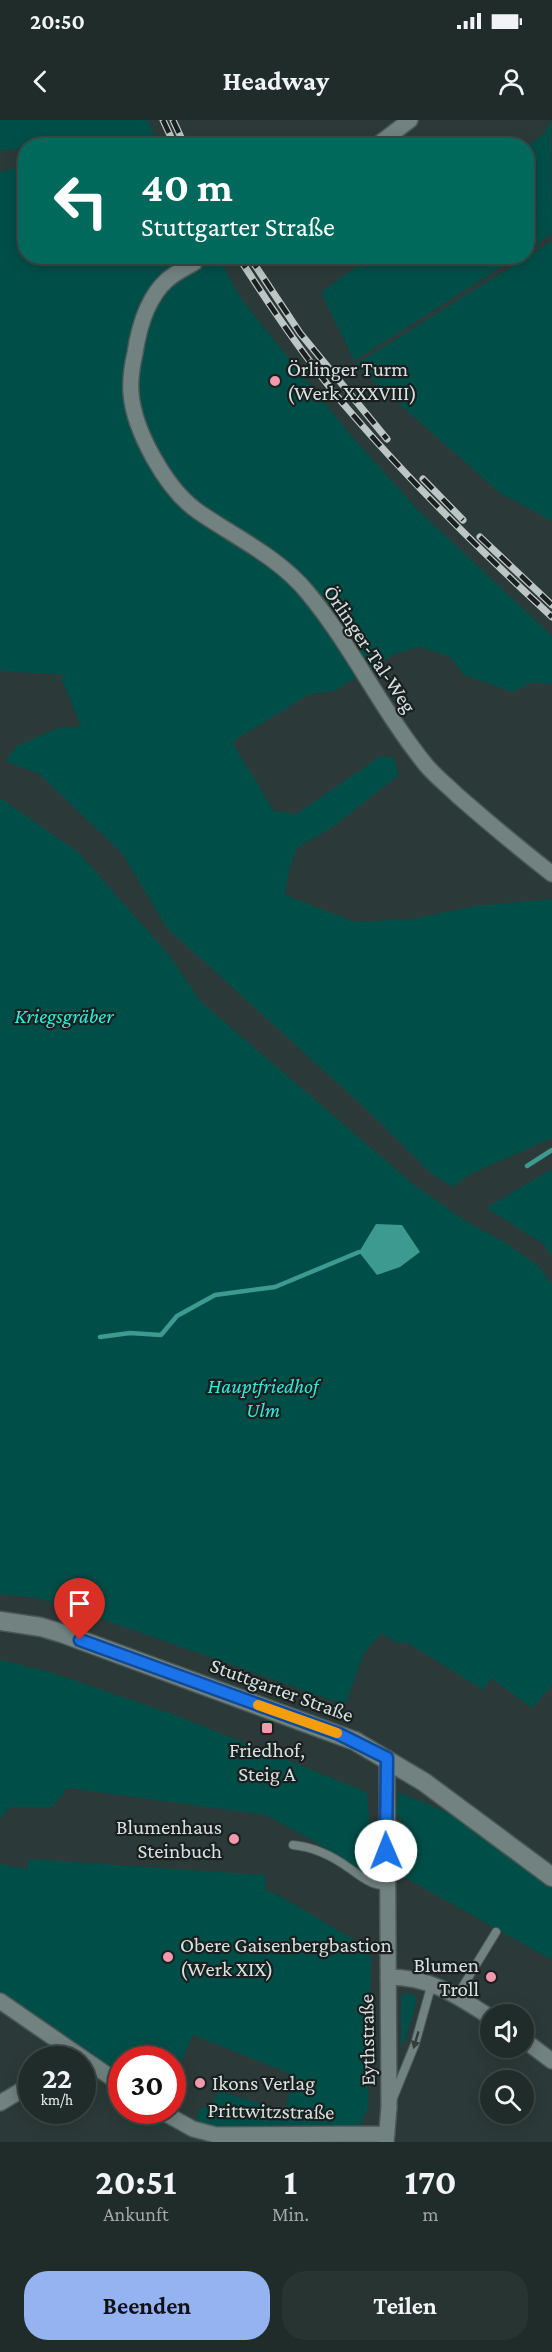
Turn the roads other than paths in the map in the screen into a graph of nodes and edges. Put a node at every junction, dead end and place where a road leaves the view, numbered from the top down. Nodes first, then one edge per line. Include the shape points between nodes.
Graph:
1 (410, 120) edge
2 (386, 138) edge
3 (192, 264) edge
4 (552, 874) edge
5 (0, 1622) edge
6 (387, 1758) junction
7 (292, 1845) dead end
8 (552, 1877) edge
9 (387, 1886) junction
10 (496, 1932) dead end
11 (388, 1977) junction
12 (432, 1983) junction
13 (457, 1996) junction
14 (0, 2001) edge
15 (480, 2011) edge
16 (58, 2046) edge
17 (534, 2048) edge
18 (552, 2061) edge
19 (18, 2092) edge
20 (0, 2103) edge
21 (389, 2107) junction
22 (179, 2124) edge
23 (196, 2136) edge
24 (387, 2138) edge

1 - 2 street
3 - 4 street, Örlinger-Tal-Weg via 159,288 140,324 131,395 139,426 155,459 173,487 194,509 281,566 306,591 428,768 498,832
5 - 6 main road, Stuttgarter Straße via 41,1627 80,1640 339,1734
6 - 8 main road, Stuttgarter Straße
6 - 9 street, Eythstraße
7 - 9 lane via 320,1850 364,1880
9 - 11 street, Eythstraße
10 - 13 lane
11 - 12 street
11 - 21 street, Eythstraße
12 - 13 street
12 -> 21 lane via 408,2064
13 - 15 street
14 - 16 street
17 - 18 street
19 - 20 street
21 - 24 street, Eythstraße
22 - 23 street, Prittwitzstraße
23 - 24 street, Prittwitzstraße

